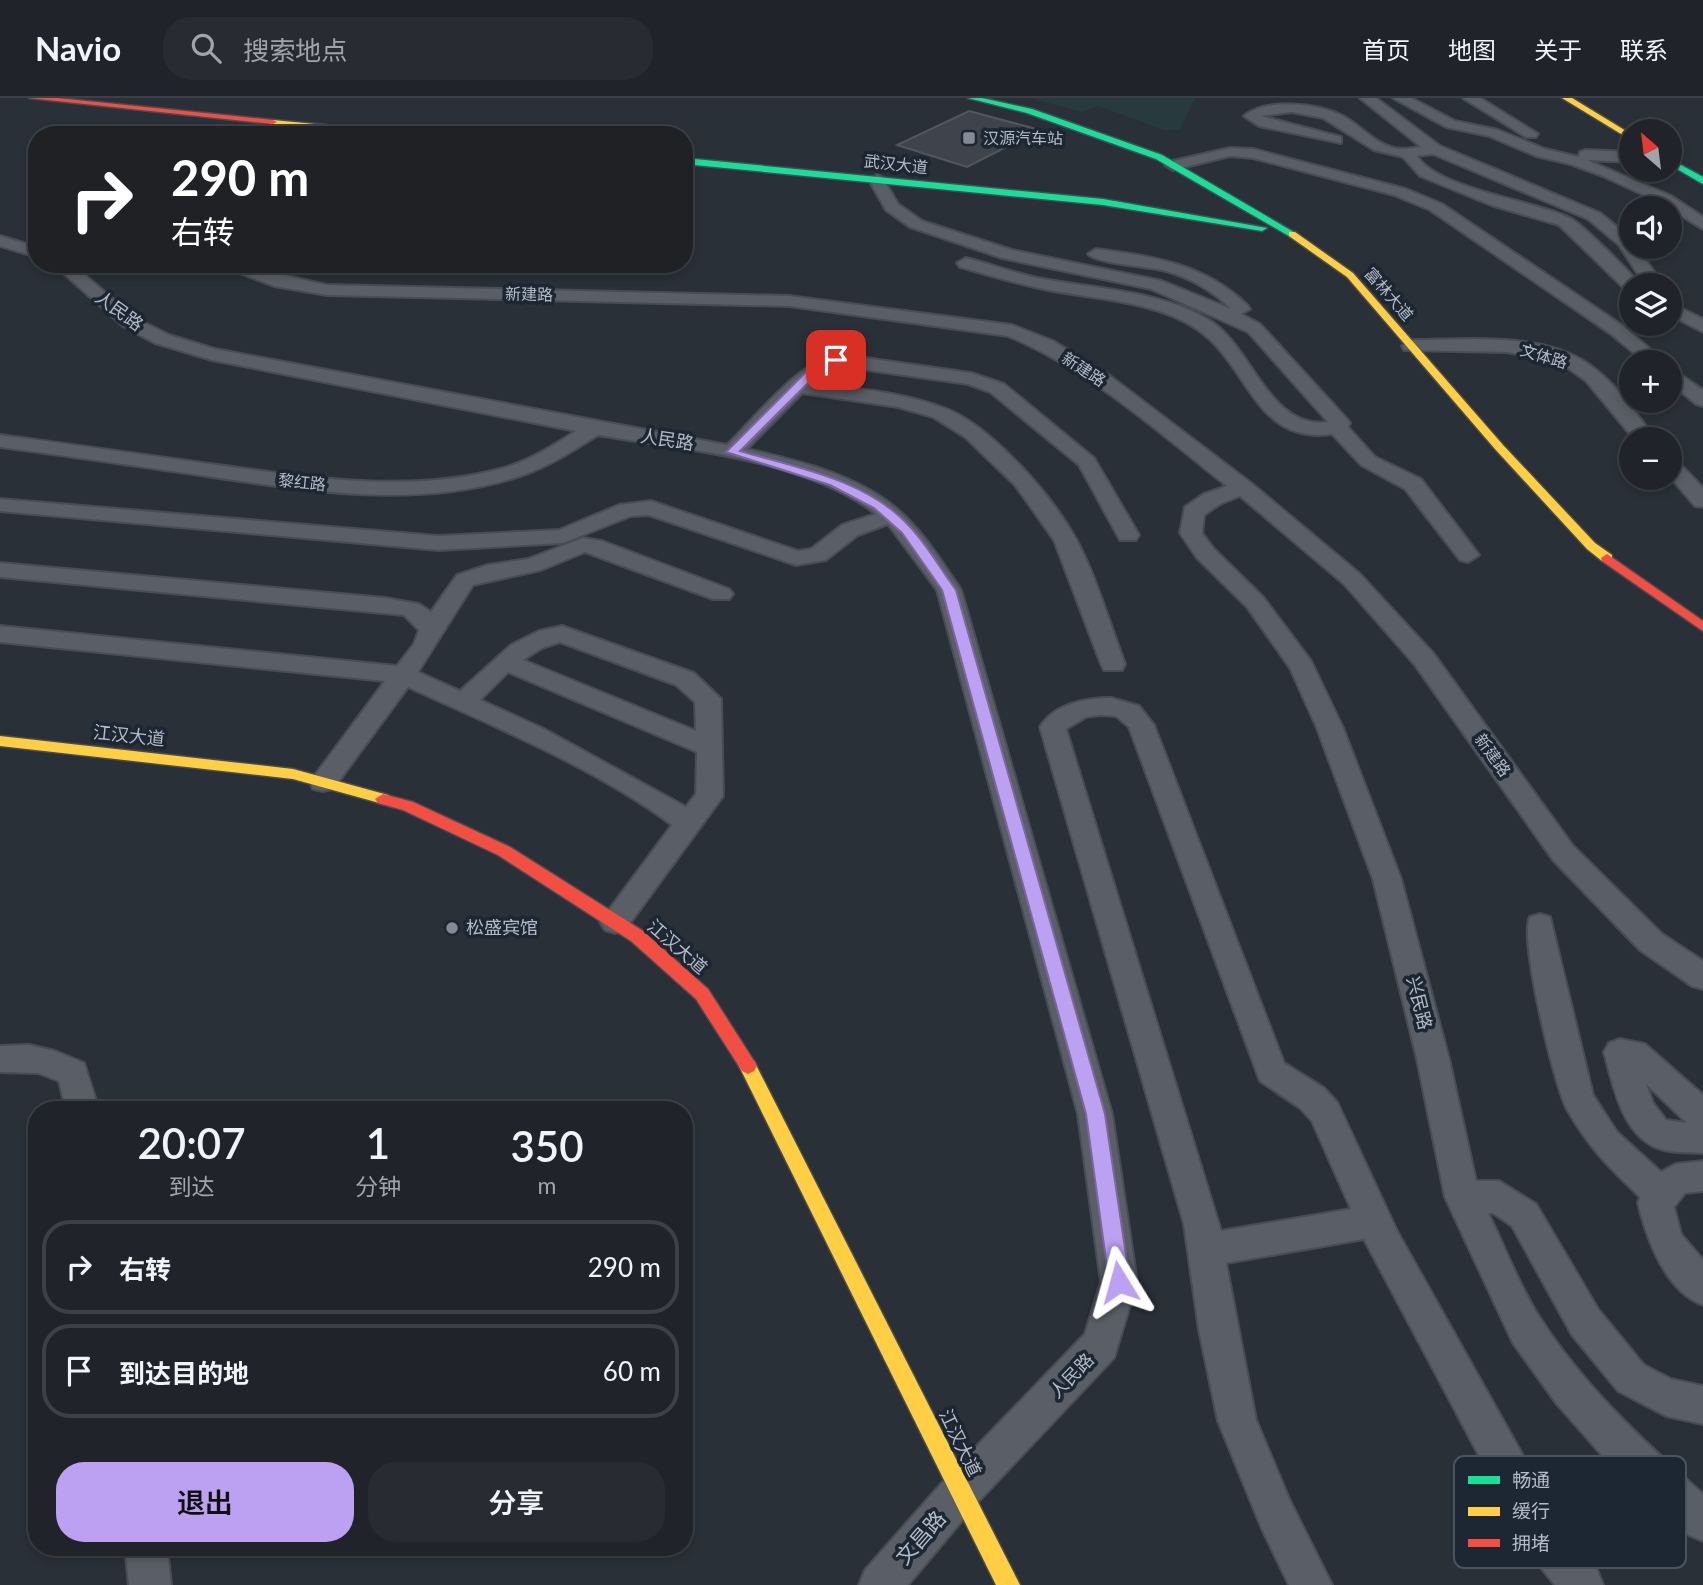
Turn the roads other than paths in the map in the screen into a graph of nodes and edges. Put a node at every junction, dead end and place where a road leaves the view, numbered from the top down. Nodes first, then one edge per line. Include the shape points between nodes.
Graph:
1 (33, 98) edge
2 (972, 98) edge
3 (1307, 98) edge
4 (1367, 98) edge
5 (1400, 98) edge
6 (1470, 98) edge
7 (1566, 98) edge
8 (1344, 122) junction
9 (318, 126) edge
10 (1619, 131) edge
11 (1335, 140) dead end
12 (1435, 149) junction
13 (1407, 152) junction
14 (1619, 156) edge
15 (693, 162) edge
16 (1173, 165) junction
17 (1682, 169) edge
18 (877, 180) junction
19 (1703, 181) edge
20 (1180, 191) junction
21 (1104, 202) junction
22 (1577, 208) junction
23 (1548, 215) junction
24 (1271, 220) junction
25 (1703, 223) edge
26 (0, 241) edge
27 (28, 249) edge
28 (1316, 250) junction
29 (966, 263) dead end
30 (72, 273) edge
31 (252, 273) edge
32 (1646, 273) edge
33 (1619, 274) edge
34 (1682, 318) edge
35 (1703, 327) edge
36 (1411, 346) junction
37 (1641, 350) edge
38 (1682, 384) edge
39 (799, 387) junction
40 (1703, 401) edge
41 (1635, 427) edge
42 (595, 428) junction
43 (1337, 428) junction
44 (0, 440) edge
45 (732, 452) junction
46 (1682, 478) edge
47 (1243, 488) junction
48 (1703, 500) edge
49 (0, 505) edge
50 (890, 516) junction
51 (1128, 535) dead end
52 (1468, 555) dead end
53 (0, 569) edge
54 (720, 594) dead end
55 (1703, 627) edge
56 (431, 630) junction
57 (0, 634) edge
58 (506, 662) junction
59 (1113, 664) dead end
60 (403, 675) junction
61 (462, 703) junction
62 (0, 741) edge
63 (710, 747) junction
64 (323, 782) junction
65 (689, 822) junction
66 (615, 922) junction
67 (1540, 925) dead end
68 (1703, 977) edge
69 (0, 1059) edge
70 (81, 1101) edge
71 (1703, 1116) edge
72 (1703, 1139) edge
73 (1703, 1177) edge
74 (1662, 1195) junction
75 (1462, 1197) junction
76 (1373, 1221) junction
77 (1206, 1250) junction
78 (1703, 1288) edge
79 (1703, 1405) edge
80 (1501, 1456) edge
81 (1631, 1456) edge
82 (961, 1490) junction
83 (1686, 1506) edge
84 (1703, 1521) edge
85 (147, 1556) edge
86 (1568, 1568) edge
87 (150, 1585) edge
88 (880, 1585) edge
89 (1009, 1585) edge
90 (1311, 1585) edge
91 (1582, 1585) edge

1 - 9 main road
2 - 16 main road, 富林大道 via 1029,111
3 - 8 street
4 - 12 street
5 - 25 street via 1451,124 1493,133 1608,173 1665,199
6 - 14 street via 1551,145 1569,152
7 - 10 main road
8 - 11 street via 1320,112 1286,108 1262,110 1251,117
8 - 13 street via 1371,144
12 - 13 street
12 - 22 street
13 - 23 street via 1425,173 1506,206
15 - 18 main road, 武汉大道
16 - 20 main road, 富林大道
16 - 20 main road via 1182,175
16 - 37 street via 1230,152 1253,154 1400,192 1436,207 1488,241
17 - 19 main road
18 - 21 main road, 武汉大道
18 - 43 street via 892,207 916,224 1008,254 1156,285 1254,328 1340,423
20 - 21 main road via 1147,206
20 - 24 main road, 富林大道
21 - 24 main road
21 - 28 main road via 1242,222
22 - 23 street
22 - 32 street via 1625,242
23 - 33 street via 1564,222
24 - 28 main road, 富林大道
26 - 27 street
28 - 36 main road, 富林大道 via 1350,275
29 - 43 street via 1179,314 1203,324 1222,339 1277,412 1313,432
30 - 42 street, 人民路 via 129,322 162,339 212,354
31 - 47 street, 新建路 via 327,290 789,301 1012,331 1046,345 1103,380
34 - 35 street
36 - 41 street, 文体路 via 1503,346 1547,354 1585,370
36 - 55 main road, 富林大道 via 1591,546
38 - 40 street
39 - 45 street
39 - 51 street via 817,368 836,360 971,379 997,388 1087,462
39 - 59 street via 900,401 940,413 972,433 1022,481 1065,540
42 - 44 street, 黎红路 via 538,463 505,475 365,488 296,483
42 - 45 street, 人民路
43 - 52 street via 1368,461 1413,484
45 - 50 street, 人民路 via 834,483
46 - 48 street
47 - 68 street, 新建路 via 1352,579 1385,613 1424,659 1563,853 1651,942
47 - 75 street, 兴民路 via 1193,512 1191,533 1255,602 1302,667 1330,728 1387,878
49 - 50 street via 439,543 563,536 627,510 651,508 796,558 818,555 850,530
50 - 82 street, 人民路 via 907,530 949,590 1095,1114 1119,1282 1101,1345
53 - 56 street via 385,605 411,609
54 - 56 street via 583,545 533,565 465,580
56 - 60 street
57 - 60 street
58 - 61 street
58 - 63 street
58 - 63 street via 544,635 562,634 685,678 708,699
60 - 61 street
60 - 64 street
61 - 65 street via 533,734
62 - 64 main road, 江汉大道 via 293,774
63 - 65 street via 709,796
64 - 66 main road, 江汉大道 via 408,806 504,850
65 - 66 street
66 - 82 main road, 江汉大道 via 702,994 758,1082
67 - 74 street via 1547,976 1578,1099 1605,1142
69 - 70 street via 30,1057 58,1064 73,1073
71 - 72 street via 1634,1053 1620,1052 1644,1118 1661,1134
73 - 74 street via 1676,1179
74 - 78 street via 1655,1203 1666,1242
75 - 79 street via 1499,1197 1524,1215 1585,1322 1631,1378 1666,1397
75 - 81 street, 兴民路 via 1526,1330 1570,1389
76 - 77 street
76 - 77 street via 1314,1097 1281,1082 1270,1071 1141,725 1119,708 1072,712 1053,727
76 - 80 street
77 - 90 street via 1237,1421
82 - 88 street, 文昌路
82 - 89 main road, 江汉大道
83 - 84 street, 兴民路
85 - 87 street
86 - 91 street

